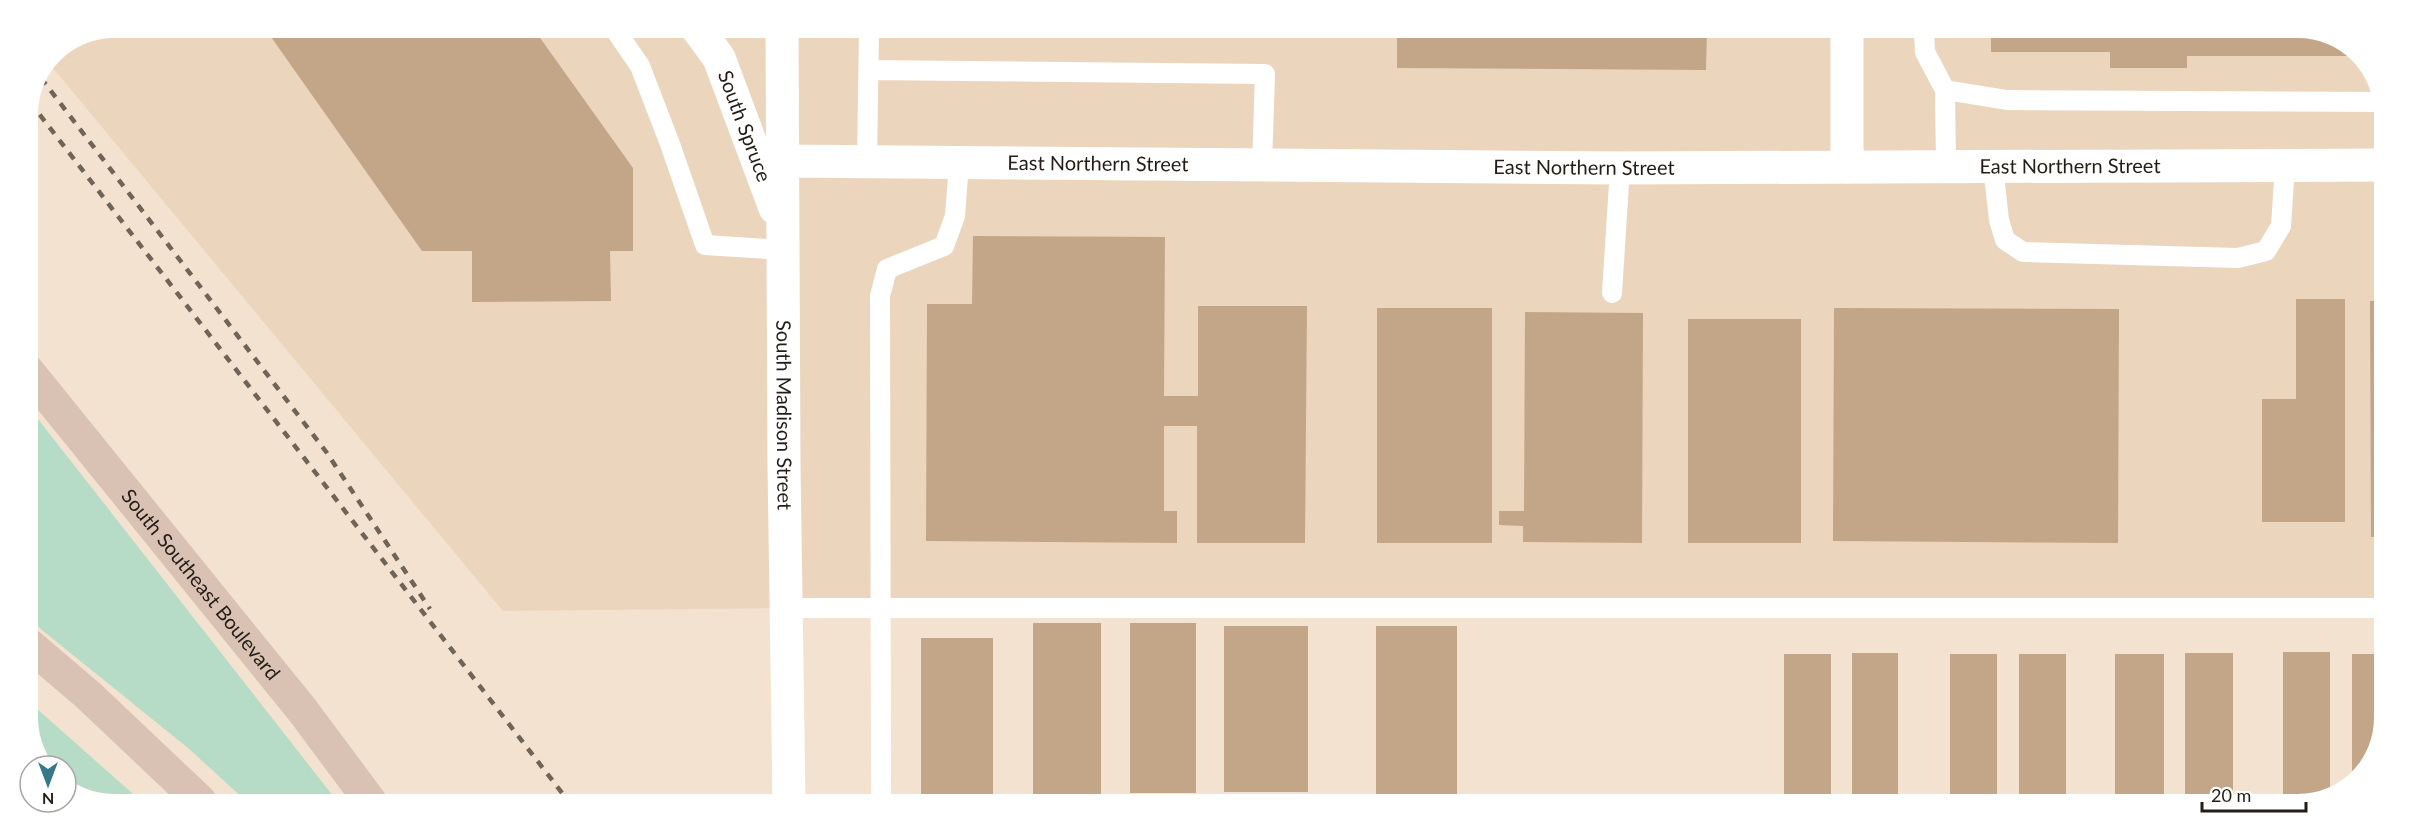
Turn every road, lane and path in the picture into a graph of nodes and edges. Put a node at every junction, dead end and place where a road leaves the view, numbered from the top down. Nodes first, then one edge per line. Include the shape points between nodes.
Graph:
1 (621, 38) edge
2 (704, 38) edge
3 (782, 38) edge
4 (869, 38) edge
5 (1847, 38) edge
6 (1924, 38) edge
7 (869, 70) junction
8 (1945, 90) junction
9 (2373, 102) edge
10 (783, 161) junction
11 (867, 162) junction
12 (959, 163) junction
13 (1262, 165) junction
14 (2284, 165) junction
15 (2374, 165) edge
16 (1946, 166) junction
17 (1993, 166) junction
18 (1848, 167) junction
19 (1620, 168) junction
20 (783, 239) junction
21 (1612, 293) dead end
22 (38, 384) edge
23 (786, 608) junction
24 (880, 608) junction
25 (2374, 608) edge
26 (38, 652) edge
27 (193, 794) edge
28 (365, 794) edge
29 (789, 794) edge
30 (880, 794) edge

1 - 20 lane via 640,66 705,245
2 - 20 street, South Spruce via 719,58
3 - 10 street, South Madison Street
4 - 7 lane
5 - 18 street
6 - 8 lane via 1925,52
7 - 11 lane
7 - 13 lane via 1265,74
8 - 9 lane via 2007,100
8 - 16 lane
10 - 11 street, East Northern Street
10 - 20 street, South Madison Street
11 - 12 street, East Northern Street
12 - 13 street, East Northern Street
12 - 24 lane via 955,216 944,246 887,269 880,296
13 - 19 street, East Northern Street
14 - 15 street, East Northern Street
14 - 17 street, East Northern Street
14 - 17 lane via 2281,226 2266,251 2238,258 2023,252 2005,240
16 - 17 street, East Northern Street
16 - 18 street, East Northern Street
18 - 19 street, East Northern Street
19 - 21 lane
20 - 23 street, South Madison Street
22 - 28 main road, South Southeast Boulevard via 303,711
23 - 24 lane
23 - 29 street, South Madison Street
24 - 25 lane
24 - 30 lane
26 - 27 main road

